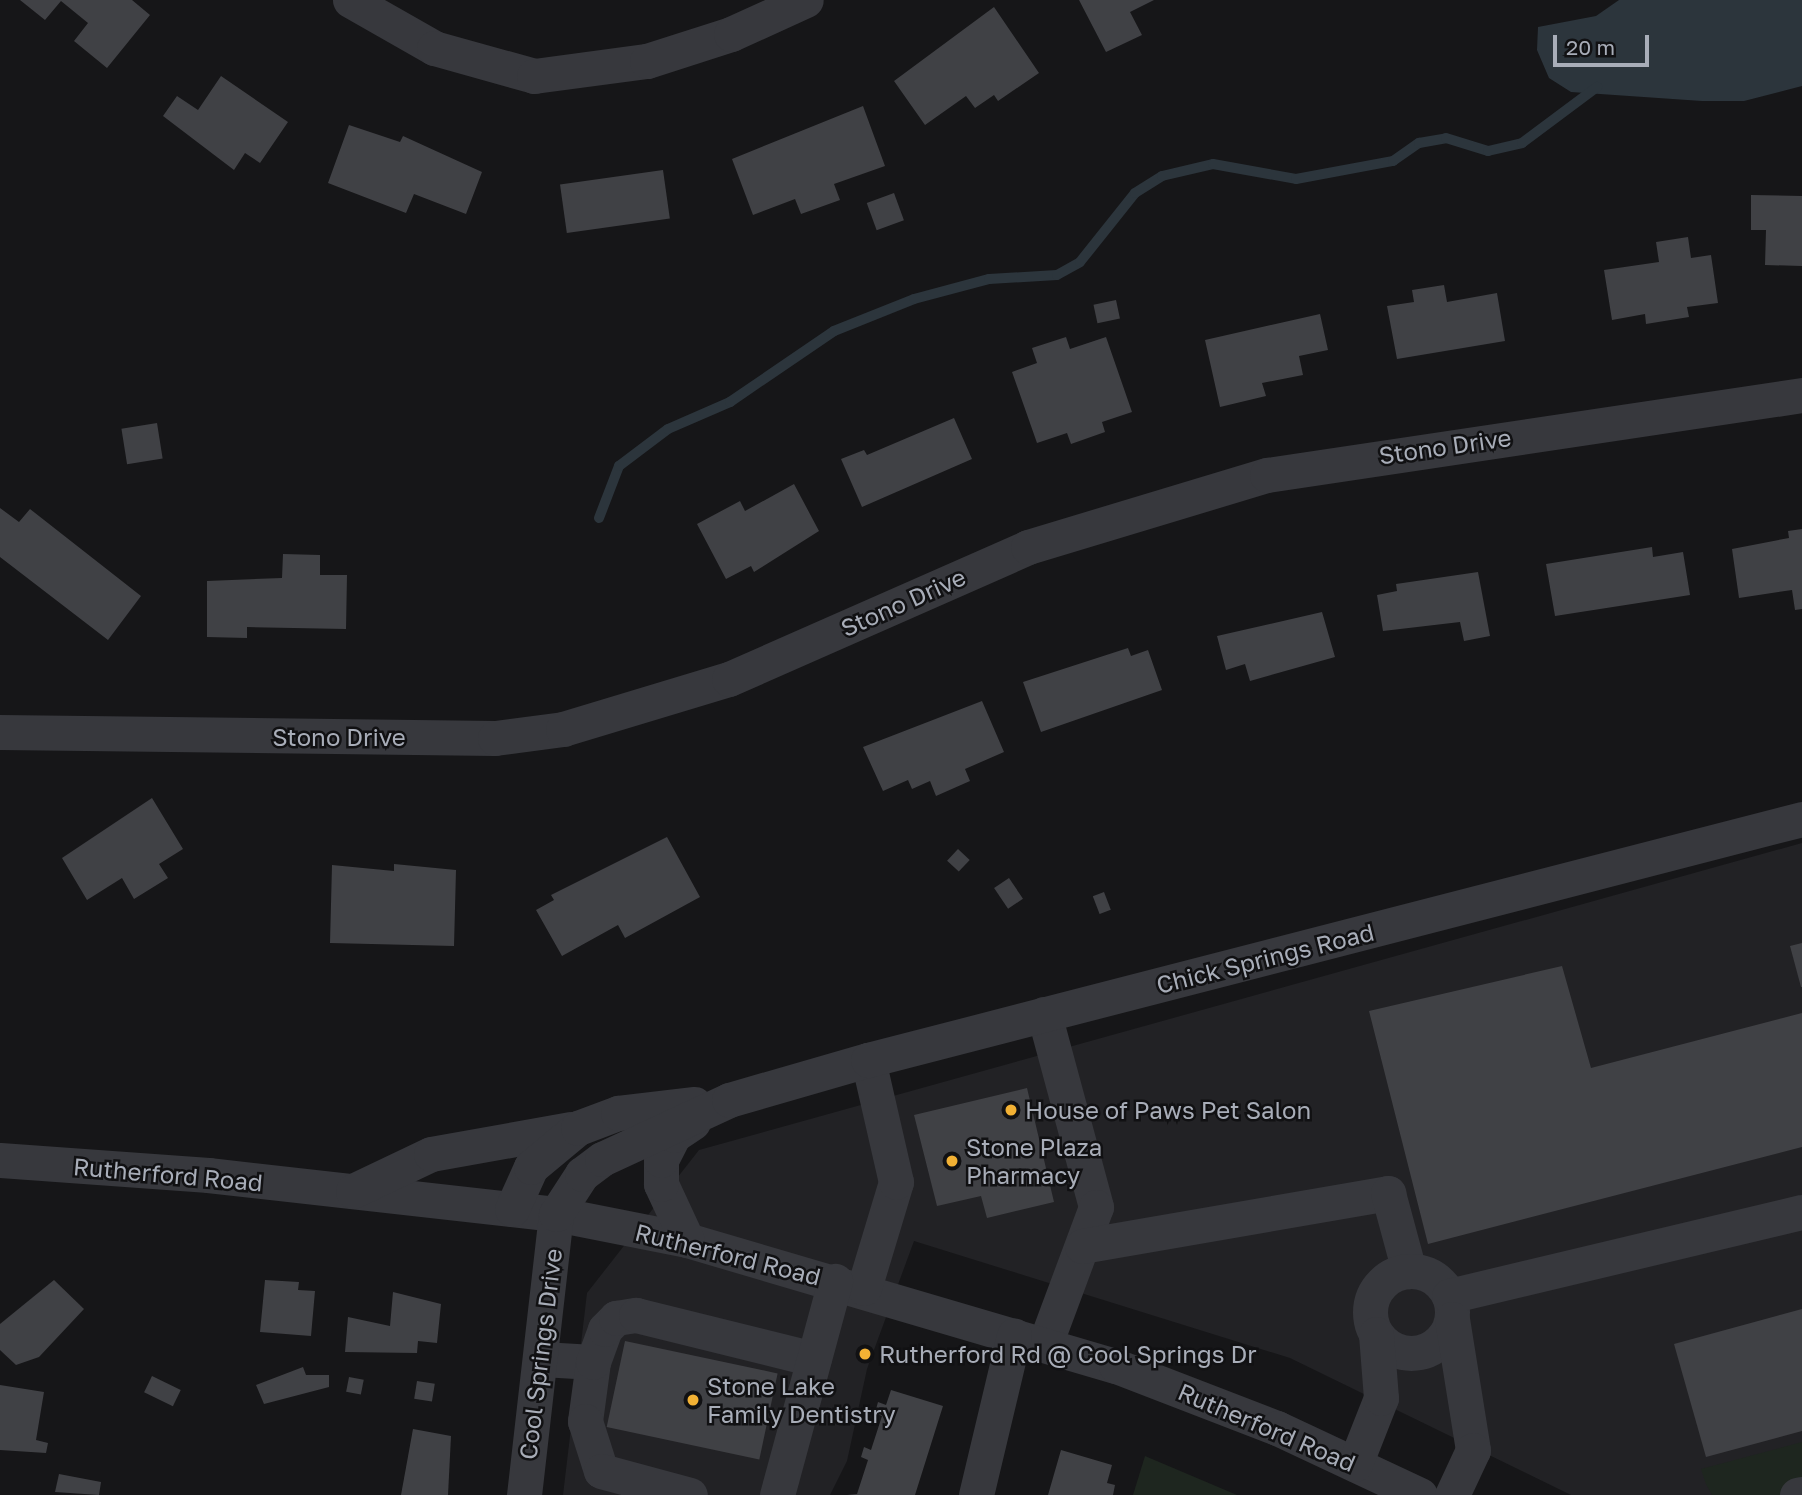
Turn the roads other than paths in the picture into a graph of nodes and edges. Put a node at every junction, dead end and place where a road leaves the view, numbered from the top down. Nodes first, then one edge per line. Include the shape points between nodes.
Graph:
1 (350, 0) edge
2 (806, 0) edge
3 (1802, 395) edge
4 (0, 732) edge
5 (1802, 819) edge
6 (1044, 1014) junction
7 (868, 1060) junction
8 (729, 1100) junction
9 (578, 1128) junction
10 (0, 1160) edge
11 (353, 1191) junction
12 (512, 1209) junction
13 (1802, 1212) edge
14 (556, 1214) junction
15 (687, 1240) junction
16 (1082, 1246) junction
17 (1409, 1271) junction
18 (850, 1285) junction
19 (1450, 1307) junction
20 (1376, 1334) junction
21 (1030, 1340) junction
22 (542, 1359) junction
23 (814, 1359) junction
24 (593, 1362) junction
25 (1355, 1464) junction
26 (1802, 1494) edge
27 (523, 1495) edge
28 (690, 1495) edge
29 (777, 1495) edge
30 (976, 1495) edge
31 (1420, 1495) edge
32 (1452, 1495) edge
33 (1797, 1495) edge

1 - 2 street via 434,48 534,76 647,61 732,34
3 - 4 street, Stono Drive via 1267,475 1028,547 729,679 563,729 495,738
5 - 6 street, Chick Springs Road
6 - 7 street, Chick Springs Road
6 - 16 street via 1096,1207
7 - 8 street, Chick Springs Road
7 - 18 street via 895,1182
8 - 9 street, Chick Springs Road via 618,1113
8 - 14 street, Chick Springs Road via 603,1159 582,1174
8 - 15 street via 674,1135 661,1160 661,1184
9 - 11 street via 431,1154
9 - 12 street, Chick Springs Road via 531,1167
10 - 11 street, Rutherford Road
11 - 12 street, Rutherford Road
12 - 14 street, Rutherford Road
13 - 19 street
14 - 15 street, Rutherford Road
14 - 22 street, Cool Springs Drive
15 - 18 street, Rutherford Road
16 - 17 street via 1388,1193
16 - 21 street
17 - 19 street via 1433,1277
17 - 20 street via 1386,1278 1371,1298
18 - 21 street, Rutherford Road
18 - 23 street
19 - 20 street via 1438,1343 1412,1354 1385,1345
19 - 32 street via 1473,1450
20 - 25 street via 1381,1398
21 - 25 street, Rutherford Road via 1277,1428
21 - 30 street
22 - 24 street
22 - 27 street, Cool Springs Drive
23 - 24 street via 636,1315 616,1318
23 - 29 street
24 - 28 street via 587,1439 601,1471
25 - 31 street, Rutherford Road
26 - 33 street

